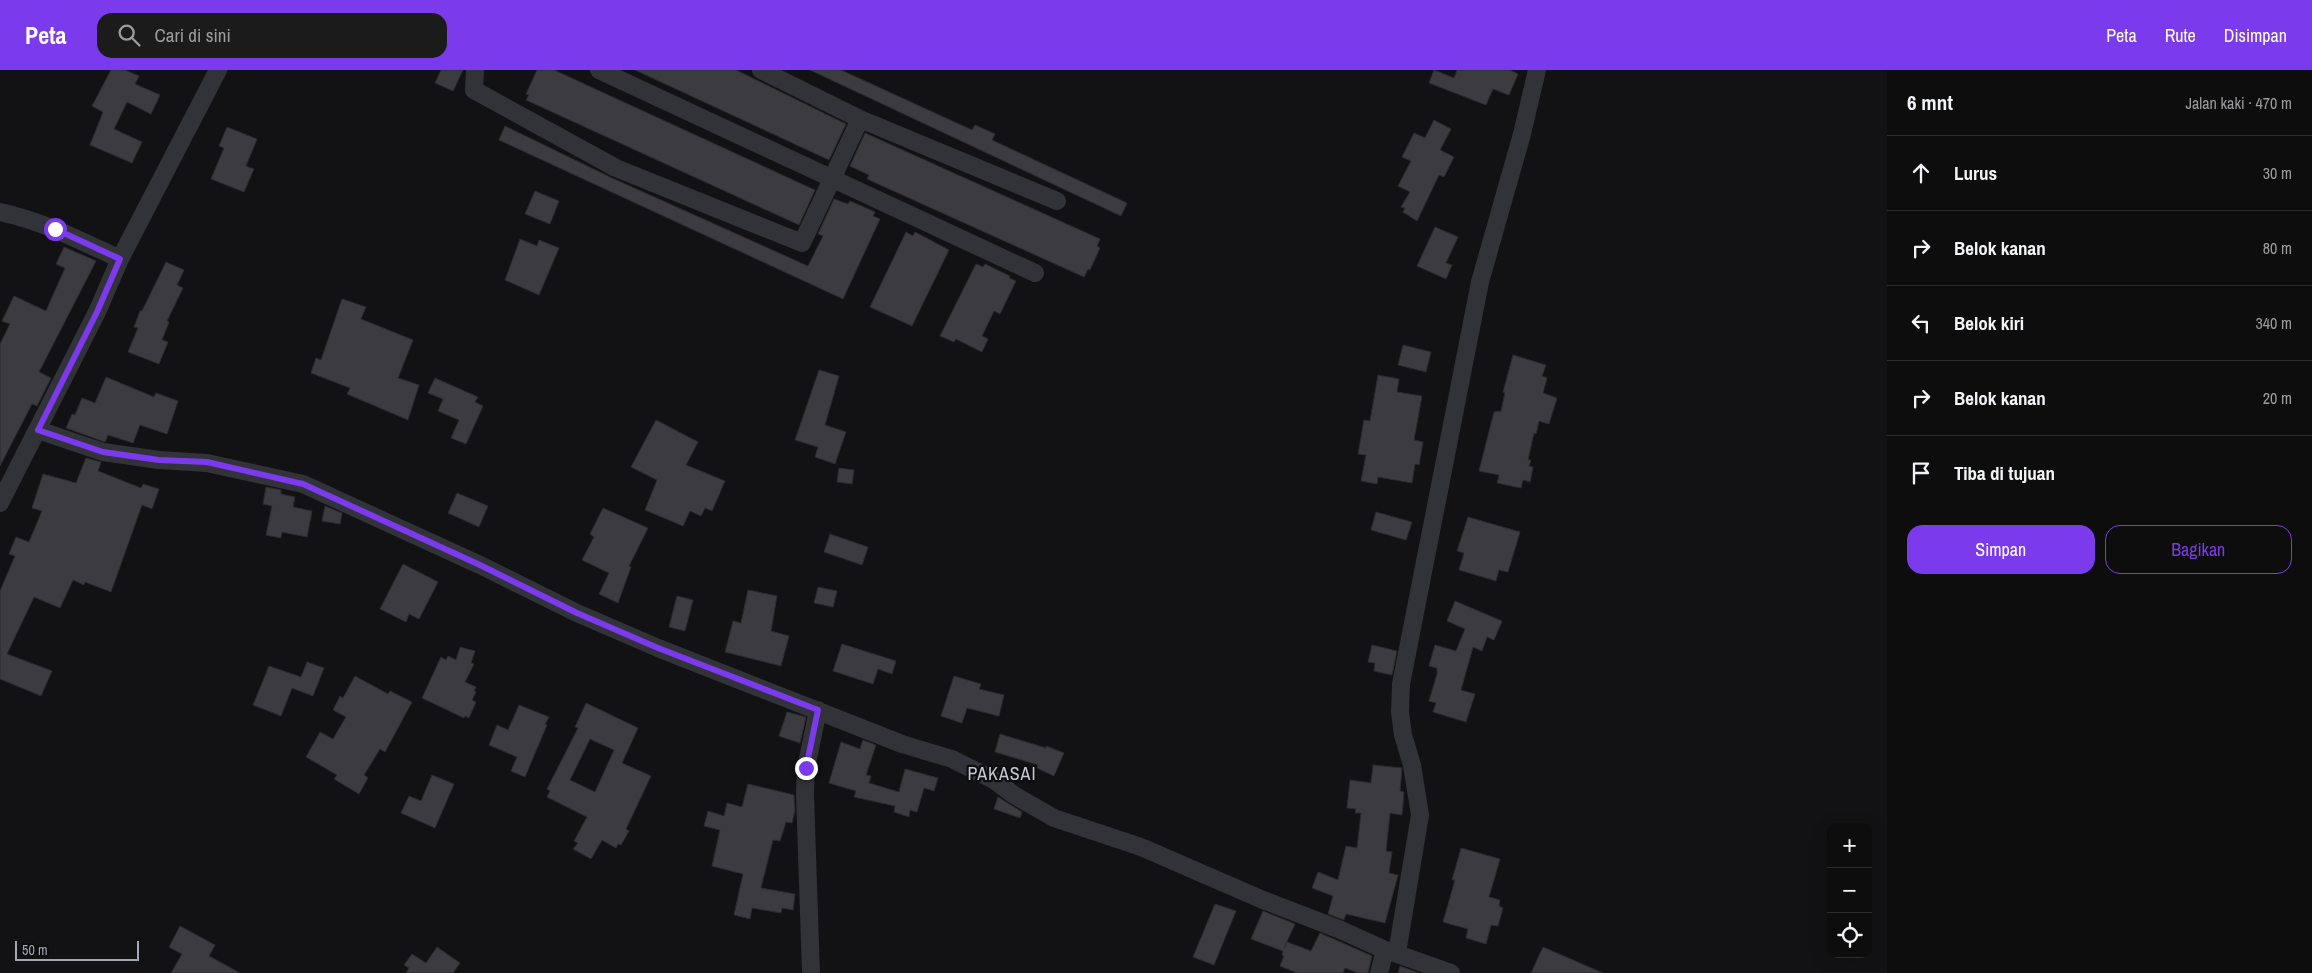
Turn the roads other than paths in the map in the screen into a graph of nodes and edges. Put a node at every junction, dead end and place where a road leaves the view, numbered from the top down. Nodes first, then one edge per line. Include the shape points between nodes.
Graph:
1 (218, 70) edge
2 (475, 70) edge
3 (599, 70) edge
4 (762, 70) edge
5 (1537, 70) edge
6 (860, 119) junction
7 (833, 177) junction
8 (1057, 201) dead end
9 (0, 212) edge
10 (120, 259) junction
11 (1035, 273) dead end
12 (38, 430) junction
13 (0, 503) edge
14 (818, 710) junction
15 (1391, 952) junction
16 (811, 973) edge
17 (1379, 973) edge
18 (1451, 973) edge

1 - 10 street
2 - 7 street via 474,90 616,168 802,244
3 - 7 street
4 - 6 street
5 - 15 street via 1480,282 1401,684 1403,735 1412,765 1420,815
6 - 7 street
6 - 8 street
7 - 11 street
9 - 10 street via 55,229
10 - 12 street
12 - 13 street
12 - 14 street via 103,452 159,460 207,462 303,484 577,613
14 - 15 street via 972,768 1054,818 1141,847
14 - 16 street via 806,768
15 - 17 street
15 - 18 street

